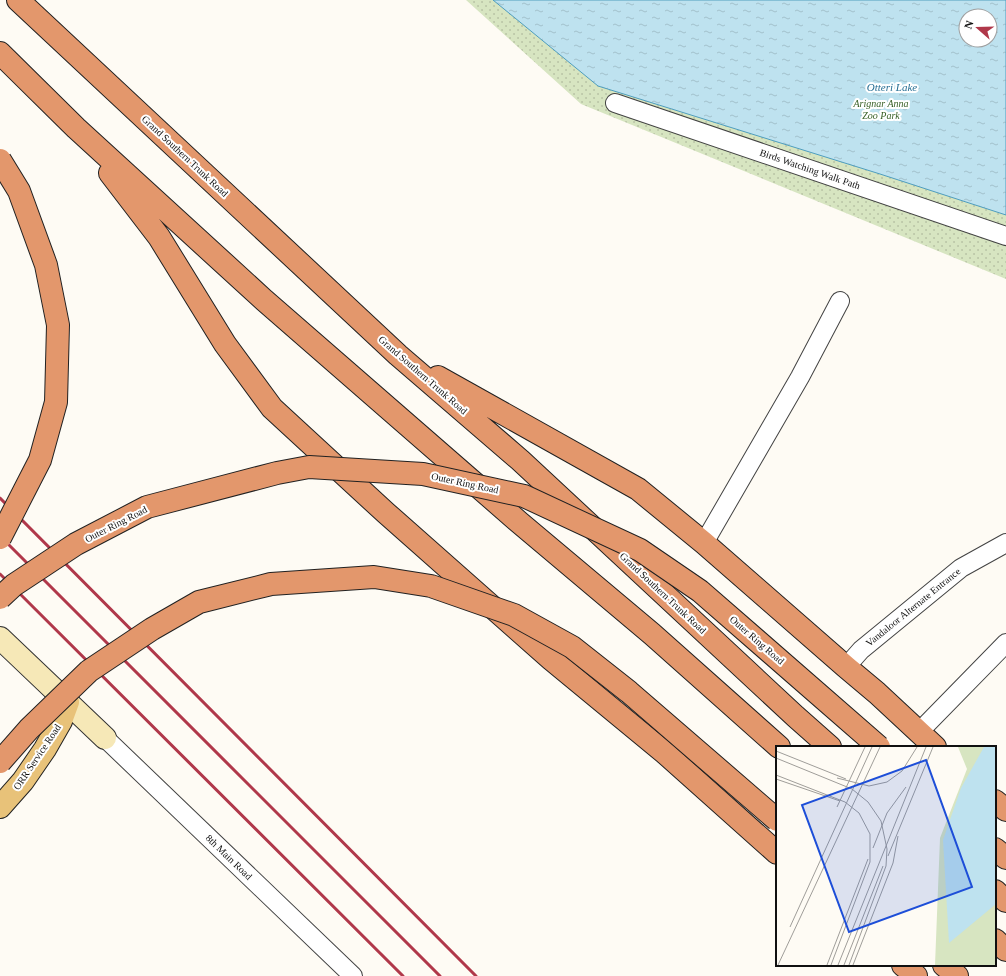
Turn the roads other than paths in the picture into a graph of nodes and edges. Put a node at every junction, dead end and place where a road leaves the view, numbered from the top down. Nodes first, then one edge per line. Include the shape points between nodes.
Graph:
1 (18, 0) edge
2 (0, 53) edge
3 (615, 103) dead end
4 (76, 128) junction
5 (0, 160) edge
6 (1006, 236) edge
7 (840, 301) dead end
8 (398, 355) junction
9 (0, 538) edge
10 (704, 543) junction
11 (1006, 543) edge
12 (0, 598) edge
13 (0, 638) edge
14 (1006, 643) edge
15 (846, 667) junction
16 (68, 702) junction
17 (919, 732) junction
18 (105, 738) joint
19 (778, 746) edge
20 (829, 746) edge
21 (878, 746) edge
22 (934, 746) edge
23 (0, 762) edge
24 (996, 802) edge
25 (0, 807) edge
26 (1006, 810) edge
27 (776, 819) edge
28 (996, 850) edge
29 (776, 852) edge
30 (1006, 858) edge
31 (996, 892) edge
32 (1006, 901) edge
33 (996, 941) edge
34 (1006, 950) edge
35 (904, 966) edge
36 (945, 966) edge
37 (353, 976) edge
38 (916, 976) edge
39 (957, 976) edge

1 - 8 highway, Grand Southern Trunk Road
2 - 4 highway
3 - 6 street, Birds Watching Walk Path
4 - 19 highway via 264,300 652,634
4 - 29 highway via 159,237 225,344 272,408 551,659 664,753
5 - 9 highway, bridge via 19,192 46,265 58,325 56,402 40,460
7 - 10 street
8 - 10 highway via 638,489
8 - 20 highway, Grand Southern Trunk Road via 520,460
10 - 15 highway
11 - 15 street, Vandaloor Alternate Entrance via 960,568 861,650
12 - 21 highway, Outer Ring Road, bridge via 14,585 76,544 147,507 309,467 423,474 524,496 640,550 700,591
13 - 16 main road
14 - 17 street
15 - 17 highway
16 - 18 main road
16 - 25 main road, ORR Service Road via 61,721 45,749
17 - 22 highway
18 - 37 street, 8th Main Road
23 - 27 highway, bridge via 29,729 89,671 198,602 271,584 374,578 432,586 514,615 572,647 629,692
24 - 26 highway
28 - 30 highway
31 - 32 highway
33 - 34 highway
35 - 38 highway
36 - 39 highway

